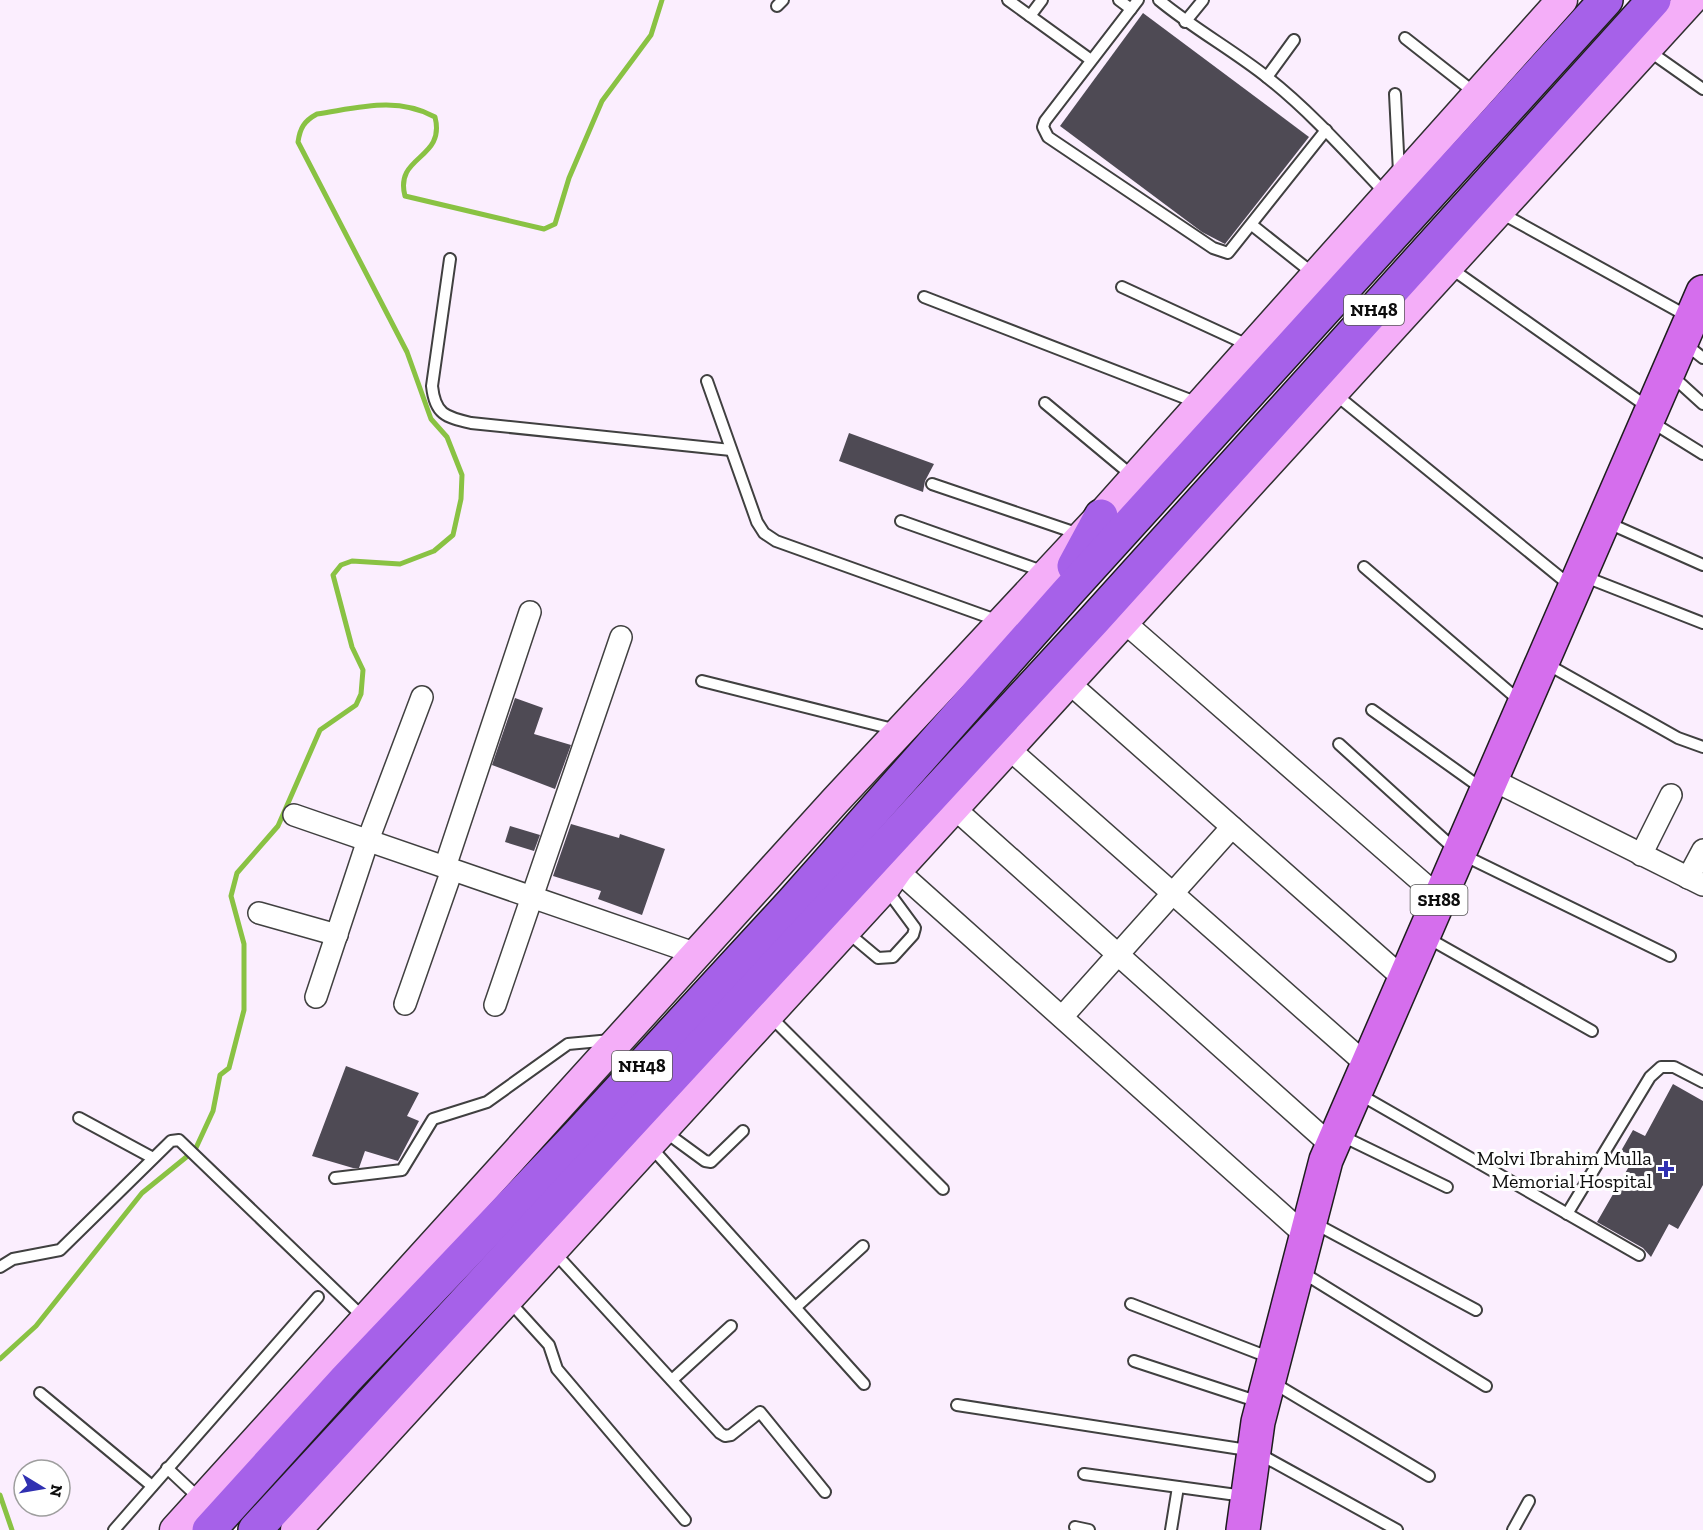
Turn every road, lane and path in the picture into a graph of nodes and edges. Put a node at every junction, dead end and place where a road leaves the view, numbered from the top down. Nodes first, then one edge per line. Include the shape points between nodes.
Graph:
1 (1008, 0) edge
2 (1042, 0) edge
3 (1119, 0) edge
4 (1160, 0) edge
5 (1203, 0) edge
6 (1562, 0) edge
7 (1606, 0) edge
8 (1654, 0) edge
9 (1691, 0) edge
10 (1134, 4) edge
11 (1030, 16) junction
12 (1185, 22) junction
13 (1405, 38) dead end
14 (1294, 40) dead end
15 (1647, 49) junction
16 (1091, 60) junction
17 (1267, 77) junction
18 (1703, 89) edge
19 (1395, 94) dead end
20 (1478, 95) junction
21 (1326, 130) junction
22 (1394, 188) junction
23 (1498, 212) junction
24 (1252, 225) junction
25 (450, 259) dead end
26 (1448, 266) junction
27 (1316, 276) junction
28 (1122, 287) dead end
29 (924, 297) dead end
30 (1696, 321) edge
31 (1252, 347) junction
32 (1668, 372) junction
33 (707, 381) dead end
34 (1332, 392) junction
35 (1045, 403) dead end
36 (1201, 404) junction
37 (1703, 404) edge
38 (1650, 415) junction
39 (731, 450) junction
40 (1703, 454) edge
41 (1135, 478) junction
42 (932, 484) dead end
43 (901, 521) dead end
44 (1603, 521) junction
45 (1092, 526) junction
46 (1703, 565) edge
47 (1364, 567) dead end
48 (1048, 573) junction
49 (1577, 582) junction
50 (530, 612) dead end
51 (1045, 617) junction
52 (1127, 617) junction
53 (1002, 622) junction
54 (1703, 623) edge
55 (621, 637) dead end
56 (1068, 648) junction
57 (1542, 661) junction
58 (702, 681) dead end
59 (1068, 682) junction
60 (422, 697) dead end
61 (1524, 704) junction
62 (1372, 710) dead end
63 (901, 730) junction
64 (1339, 744) dead end
65 (1703, 747) edge
66 (1008, 748) junction
67 (1488, 786) junction
68 (1671, 795) dead end
69 (954, 808) junction
70 (294, 815) dead end
71 (1232, 827) junction
72 (368, 840) junction
73 (1703, 850) edge
74 (1459, 853) junction
75 (1641, 855) junction
76 (448, 868) junction
77 (891, 879) junction
78 (1696, 882) edge
79 (1173, 893) junction
80 (533, 898) junction
81 (1440, 898) junction
82 (259, 913) dead end
83 (844, 930) junction
84 (337, 935) junction
85 (1424, 935) junction
86 (697, 954) junction
87 (1118, 954) junction
88 (1670, 956) dead end
89 (1404, 979) junction
90 (316, 997) dead end
91 (405, 1004) dead end
92 (495, 1005) dead end
93 (767, 1013) junction
94 (1062, 1017) junction
95 (1592, 1031) dead end
96 (621, 1039) junction
97 (1361, 1078) junction
98 (1703, 1082) edge
99 (79, 1118) dead end
100 (743, 1131) dead end
101 (655, 1136) junction
102 (1335, 1140) junction
103 (153, 1158) junction
104 (335, 1178) dead end
105 (1447, 1187) dead end
106 (943, 1189) dead end
107 (1567, 1214) junction
108 (1307, 1227) junction
109 (863, 1246) dead end
110 (551, 1249) junction
111 (1639, 1255) dead end
112 (0, 1267) edge
113 (1296, 1269) junction
114 (318, 1297) dead end
115 (506, 1299) junction
116 (1131, 1304) dead end
117 (796, 1307) junction
118 (1476, 1310) dead end
119 (366, 1320) junction
120 (730, 1326) dead end
121 (1134, 1361) dead end
122 (672, 1380) junction
123 (1269, 1381) junction
124 (864, 1384) dead end
125 (1486, 1386) dead end
126 (40, 1393) dead end
127 (957, 1405) dead end
128 (1254, 1451) junction
129 (167, 1468) junction
130 (1084, 1474) dead end
131 (1429, 1476) dead end
132 (152, 1486) junction
133 (1178, 1487) junction
134 (825, 1492) dead end
135 (1248, 1496) junction
136 (1529, 1501) dead end
137 (205, 1515) edge
138 (685, 1520) dead end
139 (1075, 1527) dead end
140 (114, 1530) edge
141 (175, 1530) edge
142 (255, 1530) edge
143 (296, 1530) edge
144 (1089, 1530) edge
145 (1171, 1530) edge
146 (1243, 1530) edge
147 (1396, 1530) edge
148 (1512, 1530) edge

1 - 11 lane
2 - 11 lane
3 - 10 lane
4 - 12 lane
5 - 12 lane
6 - 20 street
7 - 51 highway, NH48
8 - 56 highway, NH48
9 - 15 street
10 - 16 lane
11 - 16 lane
12 - 17 lane
13 - 20 lane
14 - 17 lane
15 - 18 lane
15 - 23 street
16 - 24 lane via 1045,121 1043,127 1048,137 1221,253 1234,250
17 - 21 lane
19 - 22 lane
20 - 22 street
21 - 22 lane
21 - 24 lane
22 - 27 street
23 - 26 street
23 - 30 lane
24 - 27 lane
25 - 39 lane via 432,386 434,402 441,412 471,423
26 - 34 street
26 - 38 lane
27 - 31 street
28 - 31 lane
29 - 36 lane
30 - 32 main road, SH88
31 - 36 street
32 - 37 lane
32 - 38 main road, SH88
33 - 39 lane
34 - 49 lane
34 - 52 street
35 - 41 lane
36 - 41 street
38 - 40 lane
38 - 44 main road, SH88
39 - 53 lane via 757,522 776,542
41 - 45 street
42 - 45 lane
43 - 48 lane
44 - 46 lane
44 - 49 main road, SH88
45 - 48 street
45 - 51 highway
47 - 61 lane
48 - 53 street
49 - 54 lane
49 - 57 main road, SH88
50 - 76 street
51 - 137 highway, NH48 via 792,903 578,1135 346,1378
52 - 56 highway
52 - 59 street
52 - 81 street
53 - 63 street
55 - 80 street
56 - 142 highway, NH48
57 - 61 main road, SH88
57 - 65 lane via 1678,738
58 - 63 lane
59 - 66 street
59 - 71 street
60 - 72 street
61 - 67 main road, SH88
62 - 67 lane
63 - 86 street
64 - 74 lane
66 - 69 street
66 - 79 street
67 - 74 main road, SH88
67 - 75 street
68 - 75 street
69 - 77 street
69 - 87 street
70 - 72 street
71 - 79 street
71 - 89 street
72 - 76 street
72 - 84 street
73 - 78 street
74 - 81 main road, SH88
74 - 88 lane
75 - 78 street
76 - 80 street
76 - 91 street
77 - 83 street
77 - 83 lane via 915,928 893,957 878,958
77 - 94 street
79 - 87 street
79 - 97 street
80 - 86 street
80 - 92 street
81 - 85 main road, SH88
82 - 84 street
83 - 93 street
84 - 90 street
85 - 89 main road, SH88
85 - 95 lane
86 - 96 street
87 - 94 street
87 - 102 street
89 - 97 main road, SH88
93 - 101 street
93 - 106 lane
94 - 108 street
96 - 104 lane via 568,1044 487,1102 433,1119 402,1170
96 - 119 street
97 - 102 main road, SH88
97 - 107 lane
98 - 107 lane via 1674,1067 1661,1067 1650,1077
99 - 103 lane
100 - 101 lane via 711,1162
101 - 110 street
101 - 117 lane
102 - 105 lane
102 - 108 main road, SH88
103 - 112 lane via 60,1250 13,1258
103 - 119 lane via 171,1141 183,1142
107 - 111 lane
108 - 113 main road, SH88
108 - 118 lane
109 - 117 lane
110 - 115 street
110 - 122 lane
113 - 123 main road, SH88
113 - 125 lane
114 - 129 lane
115 - 138 lane via 549,1345 557,1369
115 - 143 street
116 - 123 lane
117 - 124 lane
119 - 137 street
120 - 122 lane
121 - 123 lane
122 - 134 lane via 725,1436 755,1414 765,1415
123 - 128 main road, SH88
123 - 131 lane
126 - 132 lane
127 - 128 lane
128 - 135 main road, SH88
128 - 147 lane
129 - 132 lane
129 - 137 lane
130 - 133 lane
132 - 140 lane
133 - 135 lane
133 - 145 lane
135 - 146 main road, SH88
136 - 148 lane
137 - 141 street
139 - 144 lane

